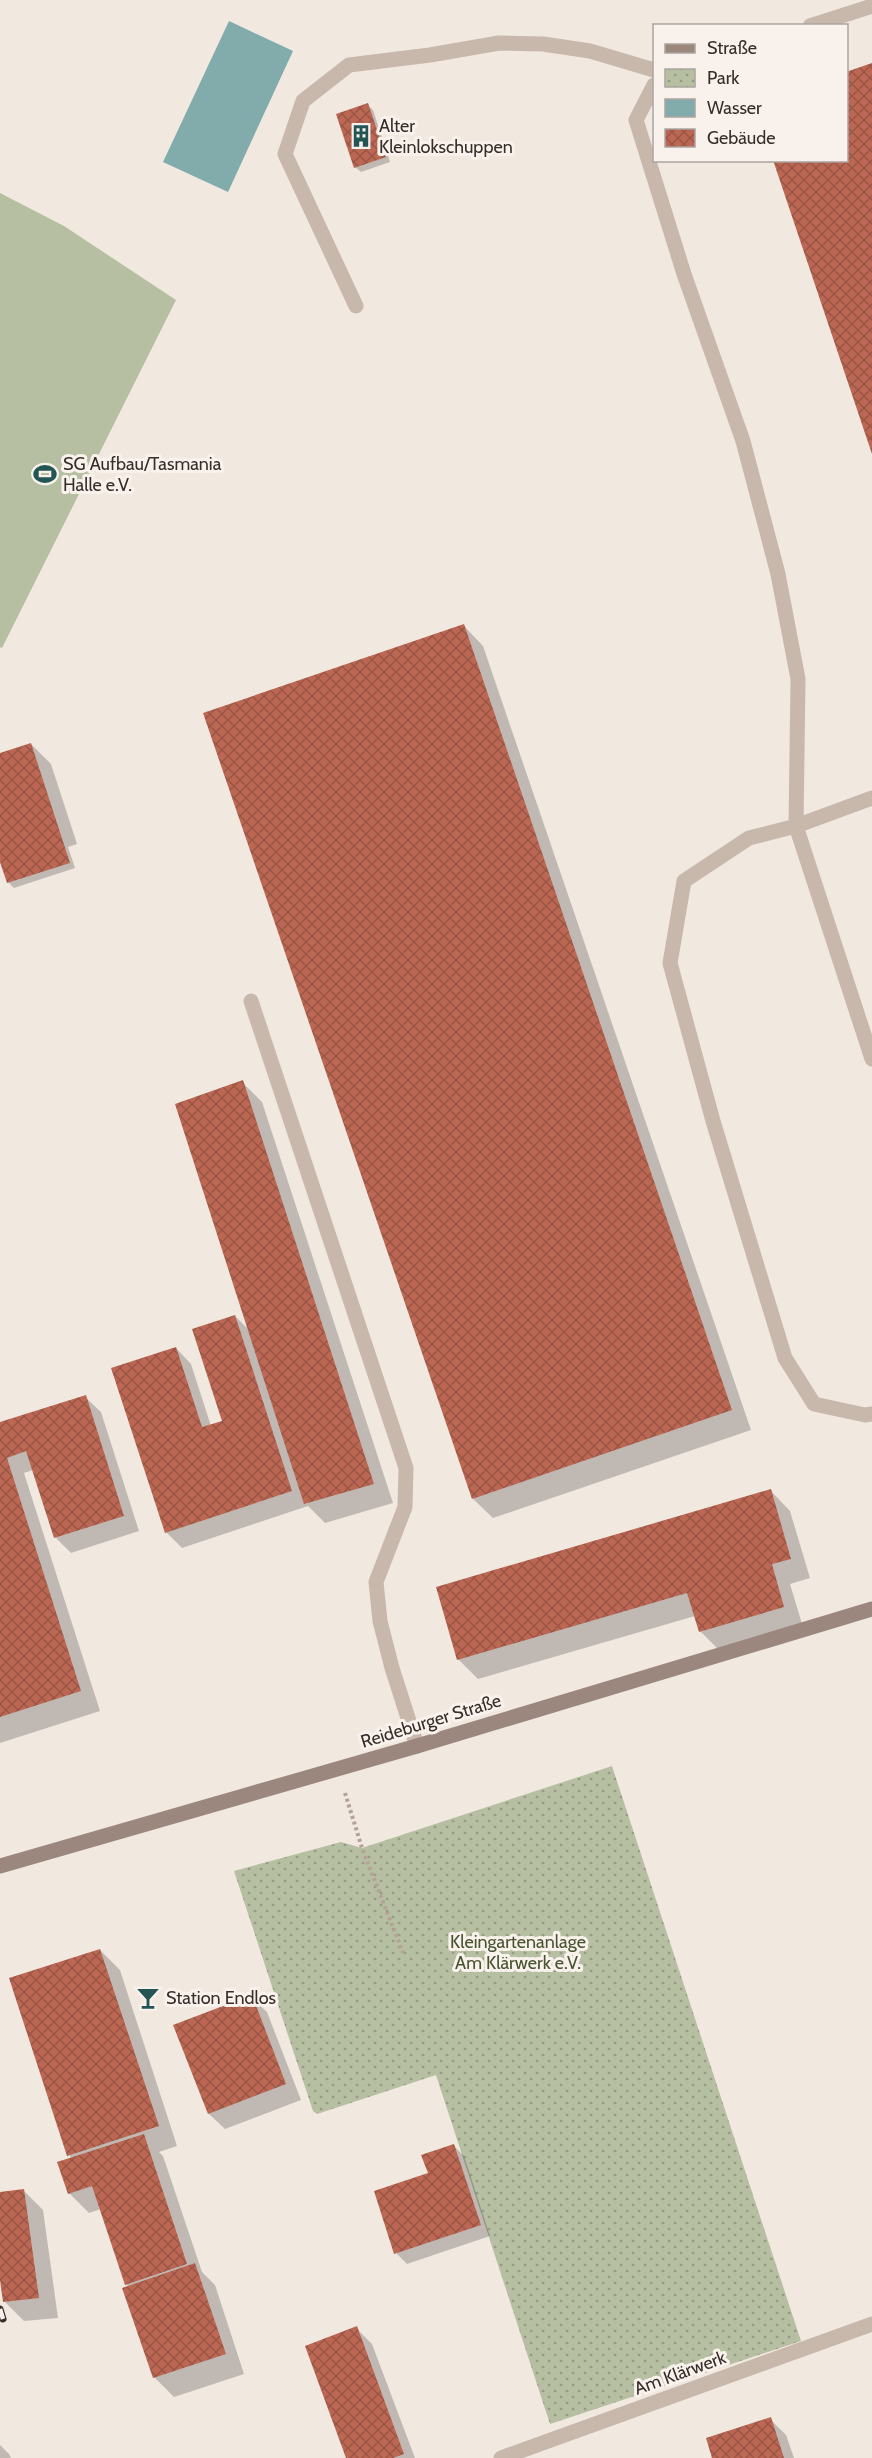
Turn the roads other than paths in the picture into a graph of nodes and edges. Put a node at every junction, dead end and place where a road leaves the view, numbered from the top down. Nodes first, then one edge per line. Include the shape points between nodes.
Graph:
1 (872, 6) edge
2 (816, 24) edge
3 (653, 70) edge
4 (653, 87) edge
5 (356, 306) dead end
6 (872, 798) edge
7 (796, 826) junction
8 (251, 1001) dead end
9 (872, 1059) edge
10 (872, 1414) edge
11 (872, 1610) edge
12 (417, 1746) junction
13 (0, 1866) edge
14 (872, 2324) edge
15 (501, 2458) edge

1 - 2 street
3 - 5 street via 590,51 499,43 349,65 303,101 285,154
4 - 7 street via 636,120 684,274 743,441 778,574 798,680
6 - 7 street
7 - 9 street
7 - 10 street via 749,838 684,881 670,963 785,1358 814,1404
8 - 12 street via 406,1468 405,1507 376,1582 380,1621
11 - 12 street, Reideburger Straße
12 - 13 street, Reideburger Straße
14 - 15 street, Am Klärwerk

